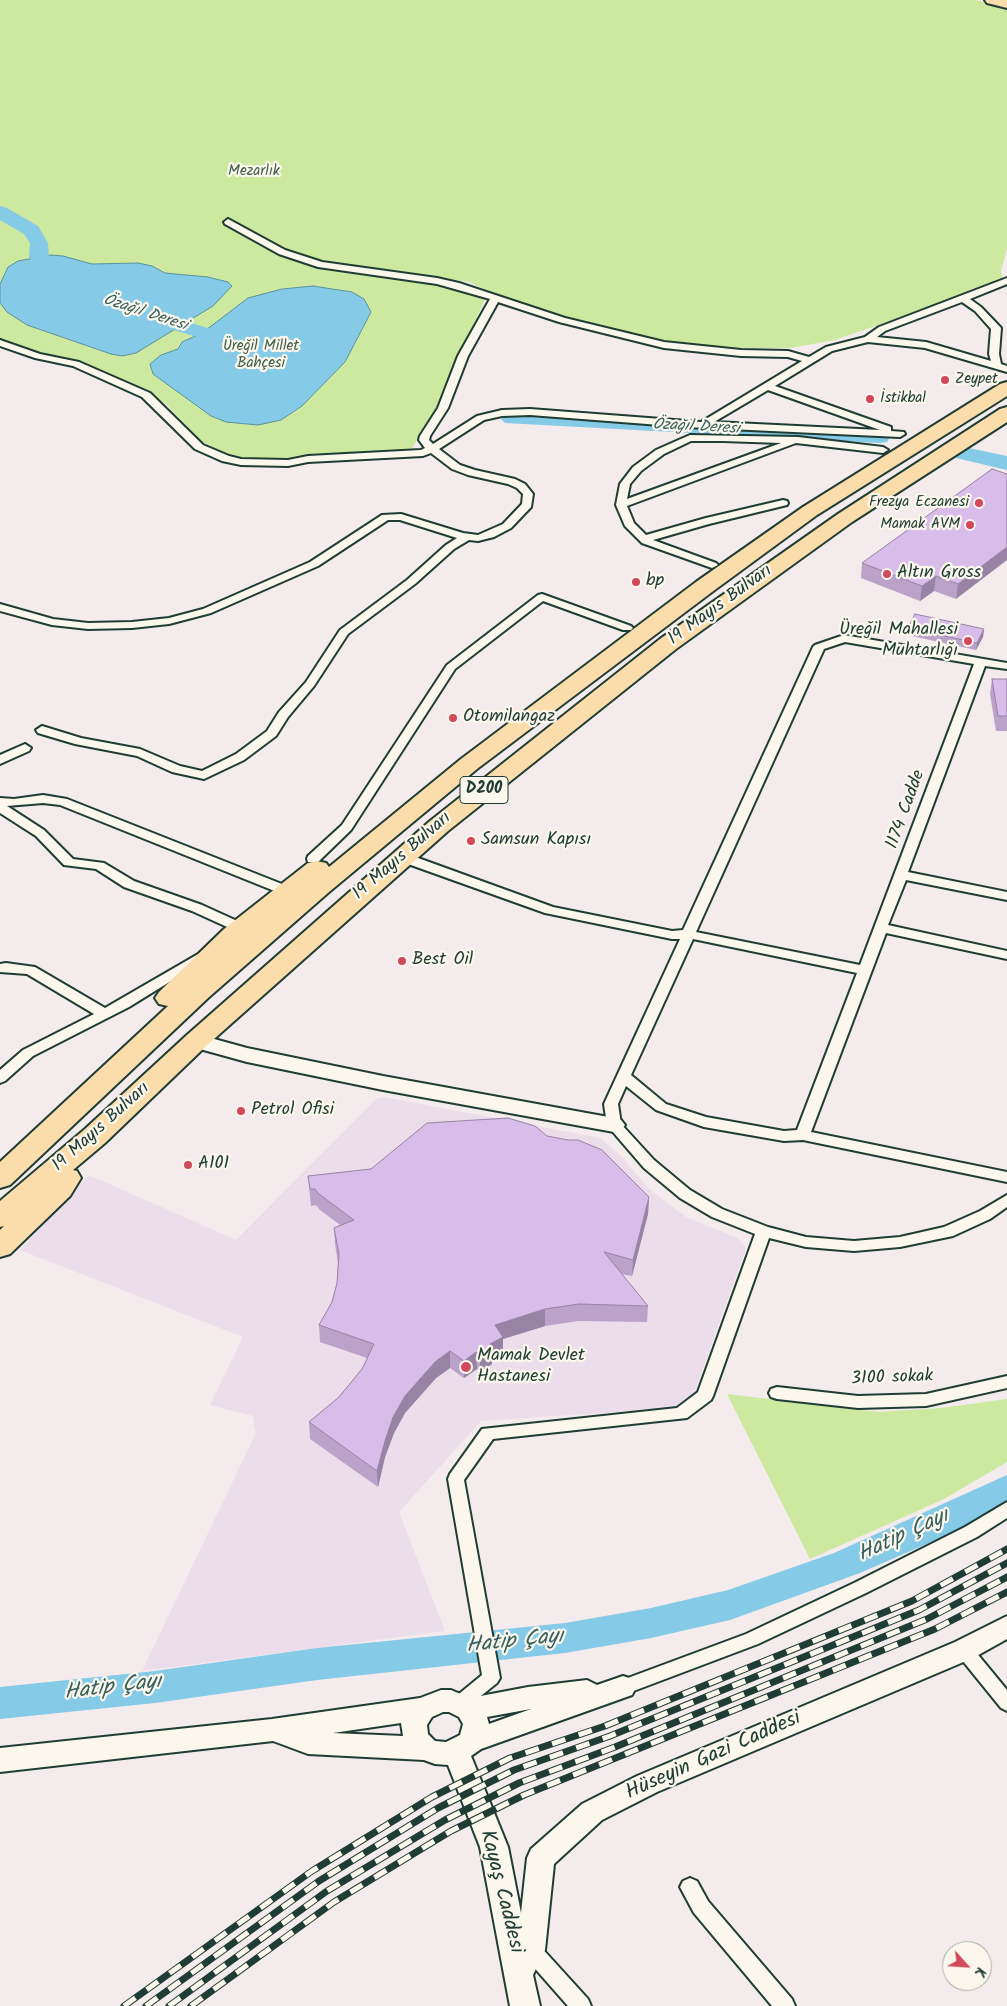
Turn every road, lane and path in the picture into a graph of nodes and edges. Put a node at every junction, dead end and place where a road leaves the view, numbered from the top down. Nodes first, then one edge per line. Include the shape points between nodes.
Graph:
1 (991, 0) edge
2 (1007, 4) edge
3 (228, 222) dead end
4 (1007, 281) edge
5 (495, 298) junction
6 (963, 298) junction
7 (868, 339) junction
8 (0, 343) edge
9 (809, 360) junction
10 (1004, 369) edge
11 (766, 386) junction
12 (1007, 388) edge
13 (1007, 412) edge
14 (942, 421) junction
15 (704, 424) junction
16 (903, 435) junction
17 (798, 440) junction
18 (432, 449) junction
19 (883, 450) junction
20 (783, 503) dead end
21 (621, 505) junction
22 (466, 536) junction
23 (645, 539) junction
24 (712, 565) junction
25 (0, 608) edge
26 (632, 625) junction
27 (981, 662) junction
28 (1007, 666) edge
29 (569, 689) junction
30 (42, 730) dead end
31 (25, 748) dead end
32 (0, 760) edge
33 (0, 802) edge
34 (0, 807) edge
35 (402, 857) junction
36 (313, 859) dead end
37 (902, 875) junction
38 (287, 891) junction
39 (1007, 896) edge
40 (881, 928) junction
41 (688, 934) junction
42 (234, 935) junction
43 (1007, 955) edge
44 (0, 968) edge
45 (864, 970) junction
46 (104, 1014) junction
47 (196, 1041) junction
48 (623, 1076) junction
49 (0, 1078) edge
50 (614, 1124) junction
51 (803, 1135) junction
52 (95, 1136) junction
53 (0, 1155) edge
54 (1007, 1177) edge
55 (0, 1178) edge
56 (1007, 1200) edge
57 (0, 1217) edge
58 (764, 1231) junction
59 (0, 1247) edge
60 (1007, 1382) edge
61 (777, 1393) dead end
62 (1007, 1509) edge
63 (1007, 1627) edge
64 (964, 1650) junction
65 (624, 1687) junction
66 (1007, 1703) edge
67 (464, 1706) junction
68 (422, 1709) junction
69 (272, 1730) junction
70 (464, 1746) junction
71 (426, 1749) junction
72 (0, 1760) edge
73 (690, 1887) dead end
74 (526, 1962) junction
75 (525, 2006) edge
76 (581, 2006) edge
77 (785, 2006) edge

1 - 2 main road
3 - 5 street via 304,261 437,281
4 - 6 street
5 - 9 street via 562,320 664,344 741,353 788,354
5 - 18 street via 425,436 424,440
6 - 7 street via 882,329
6 - 10 street via 978,308 996,328 994,354
7 - 9 street via 829,349
7 - 10 street via 926,345
8 - 18 street via 76,364 146,394 199,447 226,459 261,464 288,463 315,458 399,456
9 - 11 street
10 - 14 highway
11 - 15 street
11 - 16 street
12 - 14 highway, 19 Mayıs Bulvarı / D200
13 - 35 highway, 19 Mayıs Bulvarı / D200 via 844,518 668,644
14 - 16 highway
14 - 29 highway, 19 Mayıs Bulvarı / D200 via 810,511
15 - 16 street
15 - 18 street via 530,412 502,413 481,418
16 - 19 highway
17 - 19 street
17 - 21 street
17 - 21 street via 690,438 637,469 626,484
18 - 22 street via 456,467 511,481 528,494 527,505 507,526 478,538
19 - 24 highway via 804,500
20 - 23 street
21 - 23 street via 629,524
22 - 25 street via 407,518 386,517 314,564 206,611 169,621 88,626 52,622
22 - 30 street via 344,632 272,733 240,757 204,775 176,769 140,753
23 - 24 street
24 - 26 highway
26 - 29 highway
26 - 36 street via 542,596 451,667 347,827
26 - 38 highway via 544,688
27 - 28 street
27 - 37 street, 1174 Cadde
27 - 41 street via 844,638 819,647
29 - 55 highway, 19 Mayıs Bulvarı / D200 via 469,764 320,887 199,992
31 - 32 street
33 - 38 street via 43,799 63,802
34 - 42 street via 40,833 69,862 99,866 128,884 197,908
35 - 41 street via 550,910 672,935
35 - 47 highway, 19 Mayıs Bulvarı / D200
37 - 39 street
37 - 40 street, 1174 Cadde
38 - 42 highway
40 - 43 street
40 - 45 street, 1174 Cadde
41 - 45 street
41 - 48 street
42 - 46 street
42 - 53 highway via 78,1087
44 - 46 street via 30,970
45 - 51 street, 1174 Cadde
46 - 49 street via 28,1053
47 - 50 street via 246,1055 383,1083
47 - 52 highway, 19 Mayıs Bulvarı / D200
48 - 50 street via 611,1104
48 - 51 street via 661,1107 678,1114 704,1122 784,1136
50 - 58 street via 649,1164 685,1194 717,1213
51 - 54 street
52 - 57 highway, 19 Mayıs Bulvarı / D200
52 - 59 highway via 60,1189
56 - 58 street via 985,1215 948,1232 900,1242 854,1246 806,1242
58 - 67 street via 704,1396 681,1414 488,1433 456,1479 490,1678
60 - 61 street, 3100 sokak via 926,1400 858,1402
62 - 65 street via 971,1532 766,1632
63 - 64 street, Hüseyin Gazi Caddesi
64 - 66 street
64 - 74 street, Hüseyin Gazi Caddesi via 647,1784 592,1812 541,1858
65 - 67 street
65 - 70 street
67 - 68 street via 441,1701
67 - 70 street via 474,1716 476,1724
68 - 69 street
68 - 71 street via 414,1725 415,1734
69 - 71 street via 308,1743
69 - 72 street
70 - 71 street via 436,1753
70 - 74 street, Kayaş Caddesi
73 - 77 street via 701,1907
74 - 75 street, Kayaş Caddesi
74 - 76 street

